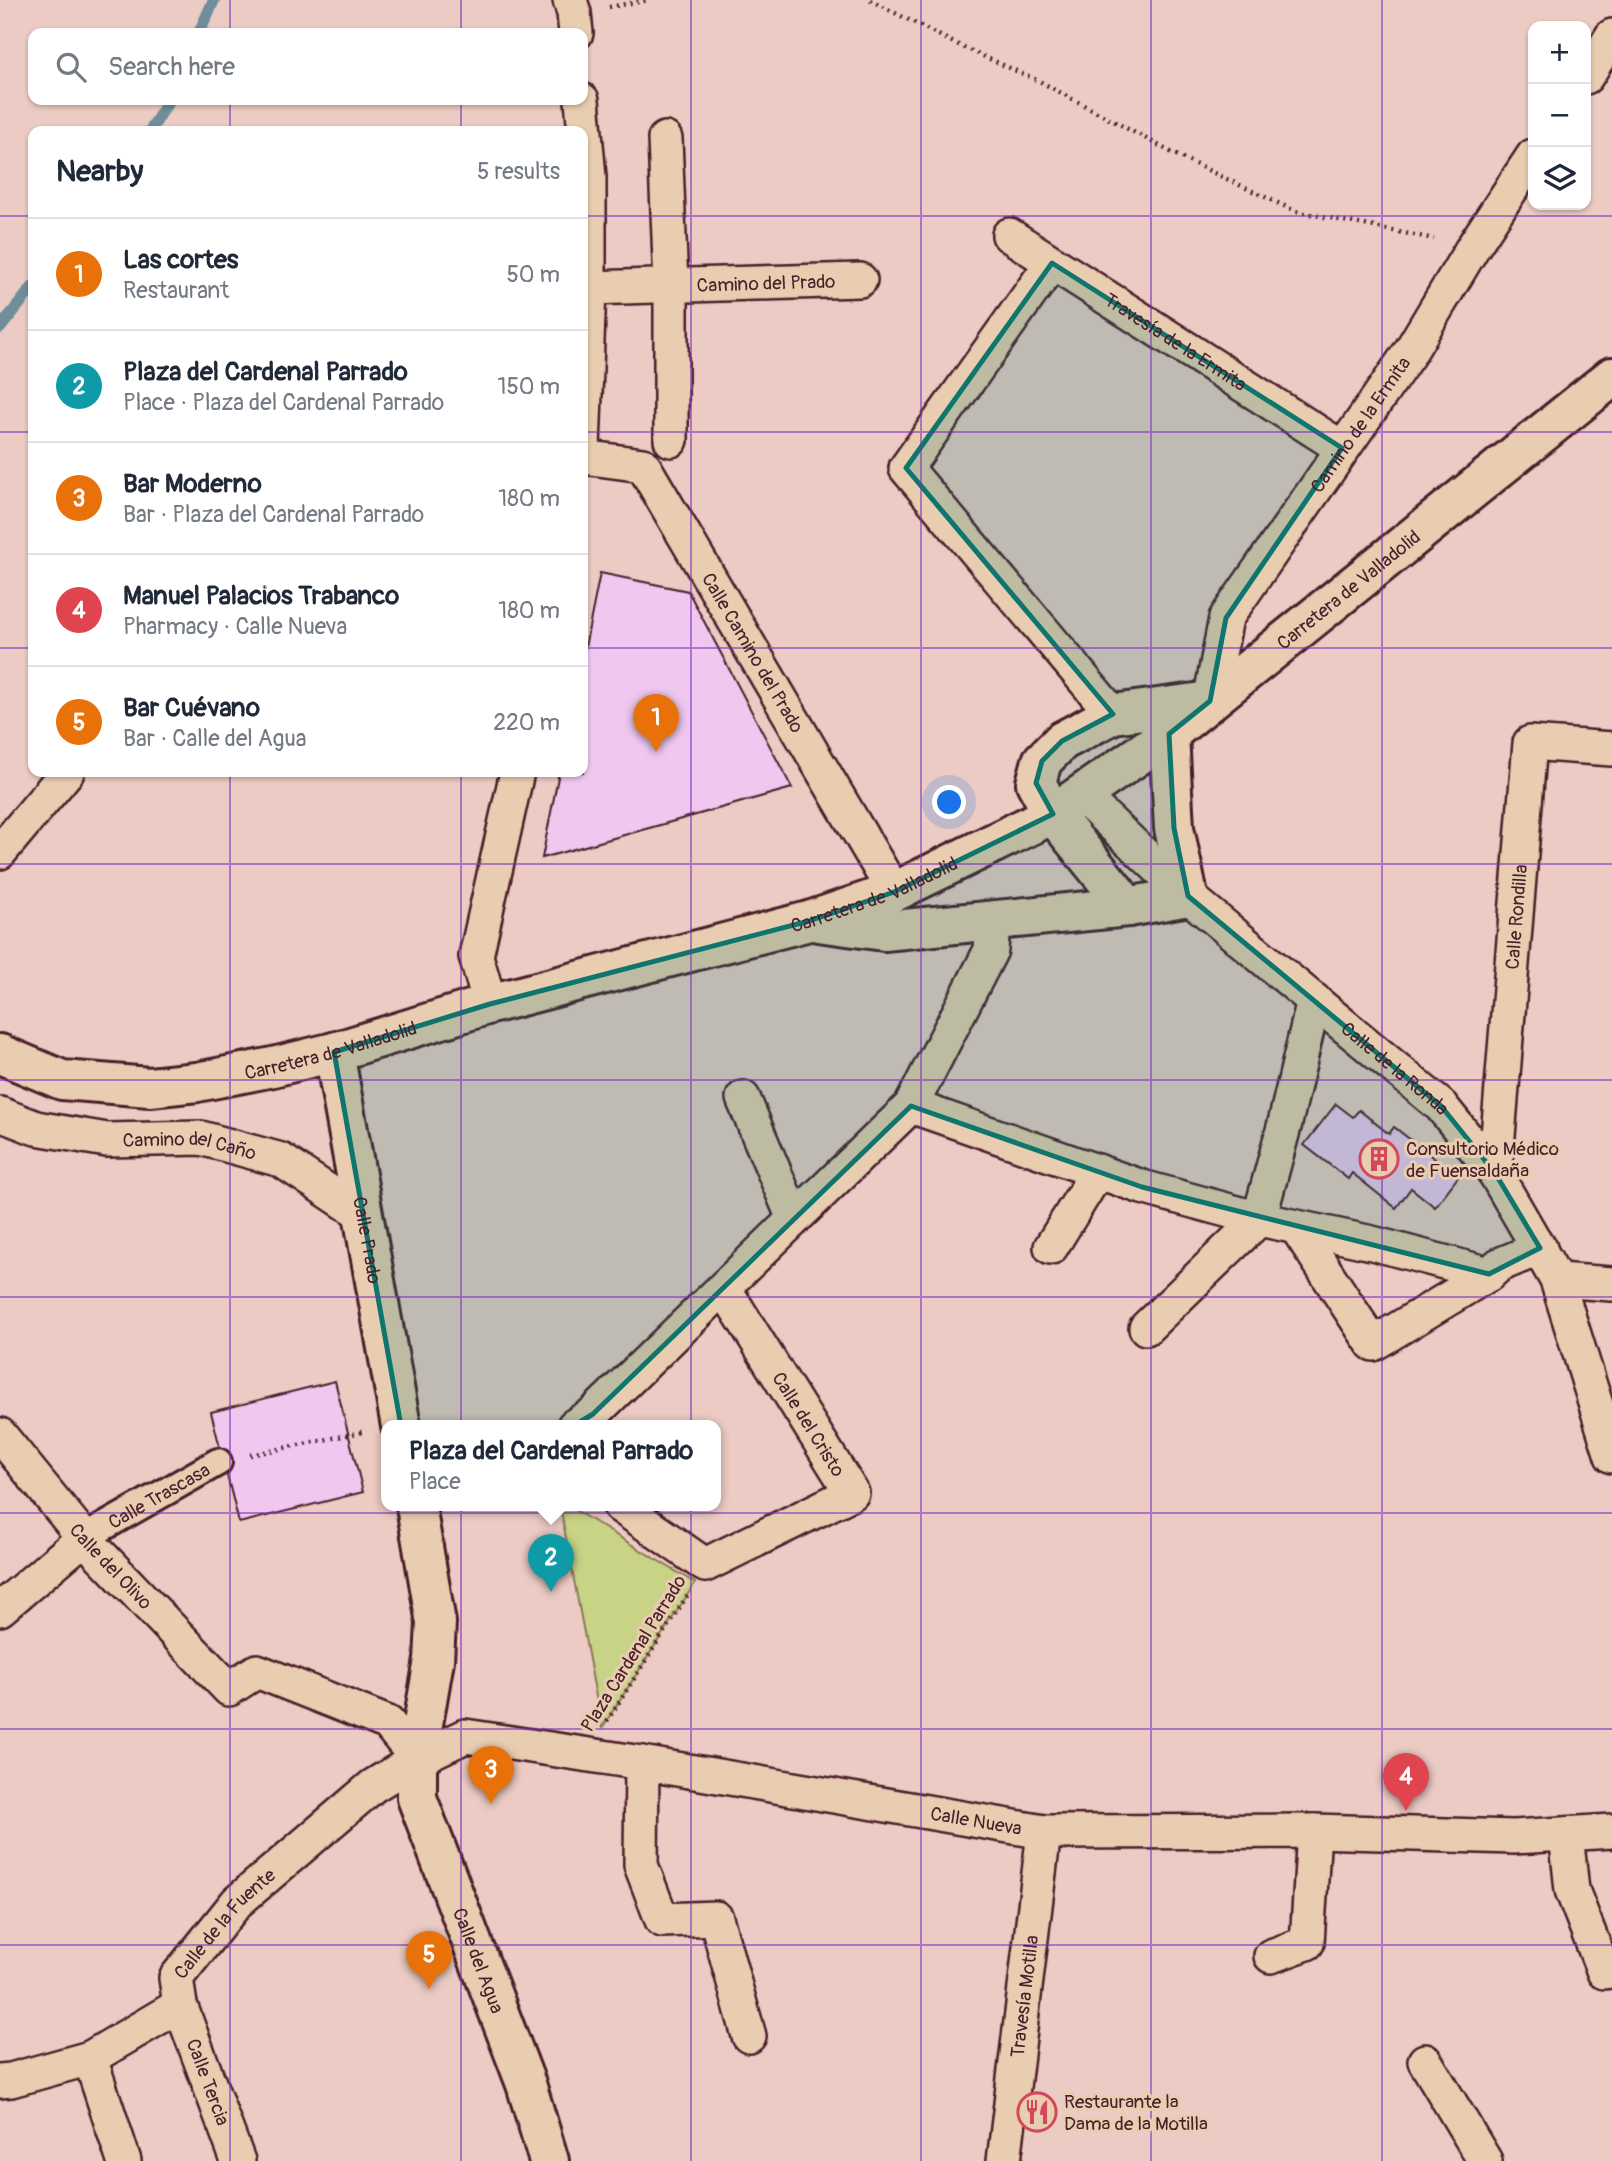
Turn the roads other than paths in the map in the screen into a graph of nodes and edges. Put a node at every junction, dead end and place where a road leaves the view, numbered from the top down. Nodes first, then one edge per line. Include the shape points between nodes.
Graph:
1 (570, 0) edge
2 (576, 28) edge
3 (1612, 36) edge
4 (1591, 69) edge
5 (582, 105) edge
6 (583, 126) edge
7 (665, 139) dead end
8 (1528, 164) edge
9 (1009, 235) dead end
10 (588, 252) edge
11 (1052, 263) junction
12 (860, 280) dead end
13 (671, 286) junction
14 (589, 288) junction
15 (588, 315) edge
16 (1612, 377) edge
17 (671, 439) dead end
18 (1342, 448) junction
19 (588, 458) edge
20 (1210, 701) junction
21 (1113, 714) junction
22 (1169, 734) junction
23 (1612, 749) edge
24 (64, 777) edge
25 (516, 777) edge
26 (1066, 804) junction
27 (0, 852) edge
28 (894, 892) junction
29 (1188, 896) junction
30 (1128, 907) junction
31 (993, 919) junction
32 (809, 921) junction
33 (1314, 1000) junction
34 (491, 1004) junction
35 (334, 1052) junction
36 (0, 1054) edge
37 (743, 1098) dead end
38 (911, 1106) junction
39 (0, 1114) edge
40 (1098, 1171) junction
41 (1495, 1173) junction
42 (364, 1215) junction
43 (794, 1219) junction
44 (1259, 1219) junction
45 (1297, 1228) junction
46 (1051, 1247) dead end
47 (1540, 1248) junction
48 (1489, 1274) junction
49 (1557, 1280) junction
50 (1612, 1284) edge
51 (724, 1288) junction
52 (1146, 1328) dead end
53 (387, 1420) edge
54 (584, 1420) edge
55 (0, 1435) edge
56 (1612, 1456) edge
57 (218, 1462) road end
58 (417, 1511) edge
59 (627, 1511) edge
60 (84, 1538) junction
61 (0, 1609) edge
62 (585, 1756) joint
63 (416, 1759) junction
64 (642, 1763) junction
65 (1314, 1831) junction
66 (1612, 1831) edge
67 (1044, 1832) junction
68 (1566, 1834) junction
69 (1271, 1956) dead end
70 (1612, 1971) edge
71 (180, 2005) junction
72 (749, 2036) dead end
73 (90, 2058) junction
74 (1426, 2061) dead end
75 (4, 2073) edge
76 (124, 2161) edge
77 (238, 2161) edge
78 (549, 2161) edge
79 (1004, 2161) edge
80 (1485, 2161) edge

1 - 2 street
3 - 4 street
5 - 6 street
7 - 13 street, Camino del Prado
8 - 18 street, Camino de la Ermita via 1410,352
9 - 11 street, Travesía de la Ermita
10 - 14 street
11 - 18 street, Travesía de la Ermita
11 - 21 street via 906,468
12 - 13 street, Camino del Prado
13 - 14 street, Camino del Prado
13 - 17 street, Camino del Prado
14 - 15 street
16 - 20 street, Carretera de Valladolid
18 - 20 street, Camino de la Ermita via 1226,618
19 - 28 street, Calle Camino del Prado via 643,465
20 - 21 street
20 - 22 street, Carretera de Valladolid
21 - 26 street via 1062,741 1042,761 1036,783
22 - 26 street, Carretera de Valladolid
22 - 29 street via 1174,828
23 - 41 street, Calle Rondilla via 1531,743
24 - 27 street
25 - 34 street via 476,956
26 - 28 street, Carretera de Valladolid
26 - 29 street, Calle de la Ronda
26 - 30 street
28 - 32 street, Carretera de Valladolid
29 - 30 street
29 - 33 street, Calle de la Ronda
30 - 31 street
31 - 32 street via 884,931
31 - 38 street via 991,950
32 - 34 street, Carretera de Valladolid
33 - 41 street, Calle de la Ronda via 1441,1106
33 - 44 street
34 - 35 street, Carretera de Valladolid
35 - 36 street, Carretera de Valladolid via 197,1082 150,1087 62,1080
35 - 42 street, Calle Prado
37 - 43 street
38 - 40 street
38 - 43 street
39 - 42 street, Camino del Caño via 36,1128 107,1140 201,1138 281,1160
40 - 44 street
40 - 46 street
41 - 47 street, Calle de la Ronda
42 - 53 street, Calle Prado
43 - 51 street
44 - 45 street
44 - 52 street
45 - 48 street
45 - 48 street via 1373,1344
47 - 48 street
47 - 49 street, Calle de la Ronda
49 - 50 street
49 - 56 street, Calle de la Ronda
51 - 54 street
51 - 59 street, Calle del Cristo via 852,1493 705,1565
55 - 60 street, Calle del Olivo
57 - 60 street, Calle Trascasa
58 - 63 street, Calle del Agua via 436,1623
60 - 61 street, Calle Trascasa
60 - 63 street, Calle del Olivo via 229,1689 257,1671 388,1723
62 - 63 street, Calle de la Fuente via 465,1736
62 - 64 street, Calle Nueva
63 - 71 street, Calle de la Fuente via 373,1786 237,1902 176,1978
63 - 78 street, Calle del Agua via 417,1798 526,2084
64 - 67 street, Calle Nueva
64 - 72 street via 641,1865 662,1920 716,1918
65 - 67 street, Calle Nueva
65 - 68 street, Calle Nueva via 1514,1837
65 - 69 street via 1307,1943
66 - 68 street, Calle Nueva
67 - 79 street, Travesía Motilla
68 - 70 street via 1572,1890 1604,1972
71 - 73 street, Calle de la Fuente
71 - 77 street, Calle Tercia
73 - 75 street, Calle de la Fuente
73 - 76 street
74 - 80 street

